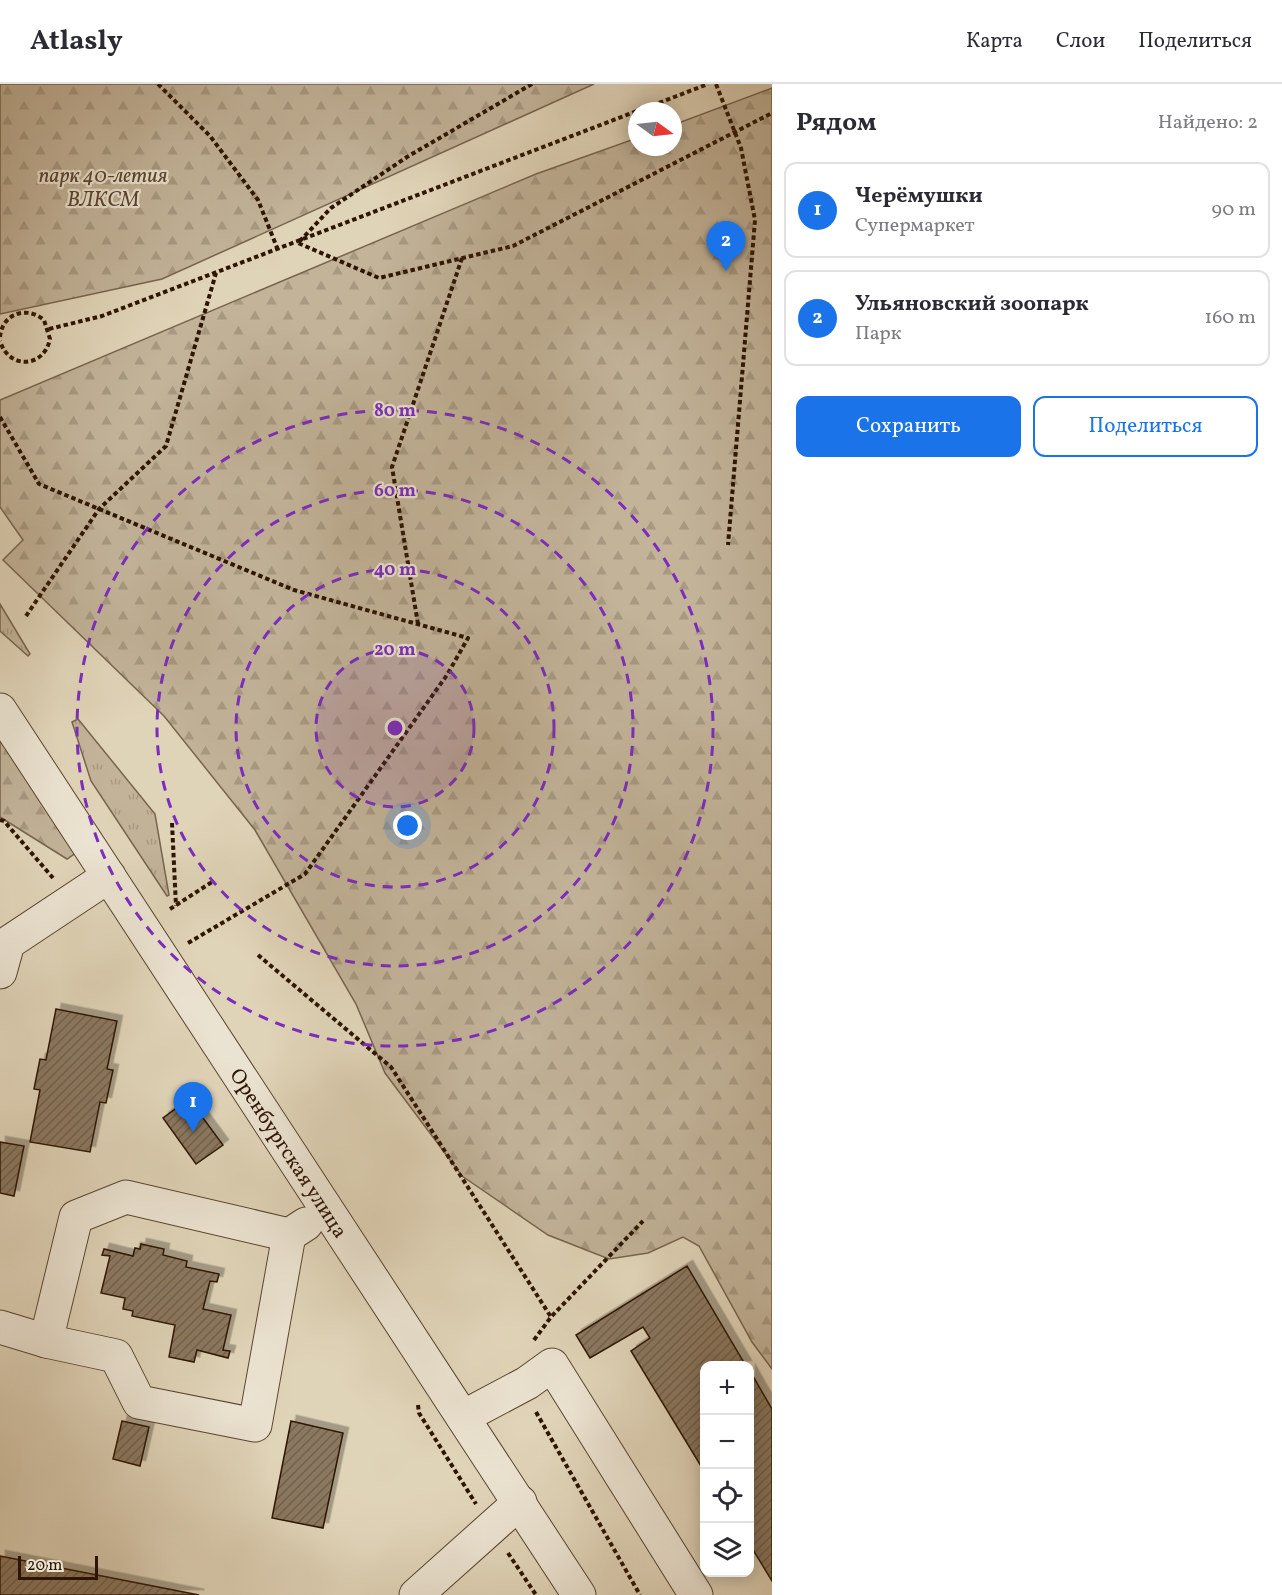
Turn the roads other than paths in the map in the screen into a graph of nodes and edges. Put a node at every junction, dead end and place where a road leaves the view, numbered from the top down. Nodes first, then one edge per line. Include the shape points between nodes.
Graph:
1 (0, 710) edge
2 (109, 876) junction
3 (0, 972) edge
4 (326, 1211) junction
5 (289, 1235) junction
6 (0, 1327) edge
7 (46, 1341) junction
8 (463, 1417) junction
9 (520, 1502) junction
10 (416, 1595) edge
11 (579, 1595) edge
12 (696, 1595) edge

1 - 2 street, Оренбургская улица
2 - 3 street via 8,943
2 - 4 street, Оренбургская улица
4 - 5 street
4 - 8 street, Оренбургская улица
5 - 7 street via 126,1197 75,1217
5 - 7 street via 255,1425 139,1402 116,1356
6 - 7 street
8 - 9 street, Оренбургская улица
8 - 12 street via 552,1365
9 - 10 street
9 - 11 street, Оренбургская улица

